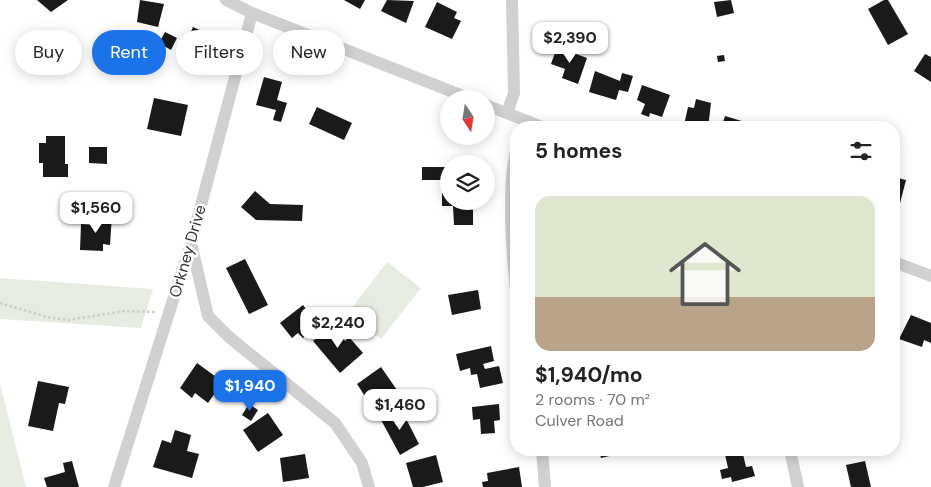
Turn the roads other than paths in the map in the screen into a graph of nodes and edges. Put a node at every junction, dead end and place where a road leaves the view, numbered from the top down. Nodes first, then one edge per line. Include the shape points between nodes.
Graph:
1 (226, 0) edge
2 (512, 0) edge
3 (252, 13) junction
4 (448, 90) edge
5 (495, 108) edge
6 (507, 113) junction
7 (521, 121) edge
8 (190, 243) junction
9 (900, 264) edge
10 (931, 276) edge
11 (542, 456) edge
12 (791, 456) edge
13 (114, 487) edge
14 (369, 487) edge
15 (545, 487) edge
16 (798, 487) edge

1 - 3 street
2 - 6 street via 514,93
3 - 4 street
3 - 8 street, Orkney Drive
5 - 6 street
6 - 7 street
8 - 13 street, Orkney Drive
8 - 14 street via 208,316 229,337 335,423 362,463
9 - 10 street
11 - 15 street
12 - 16 street

